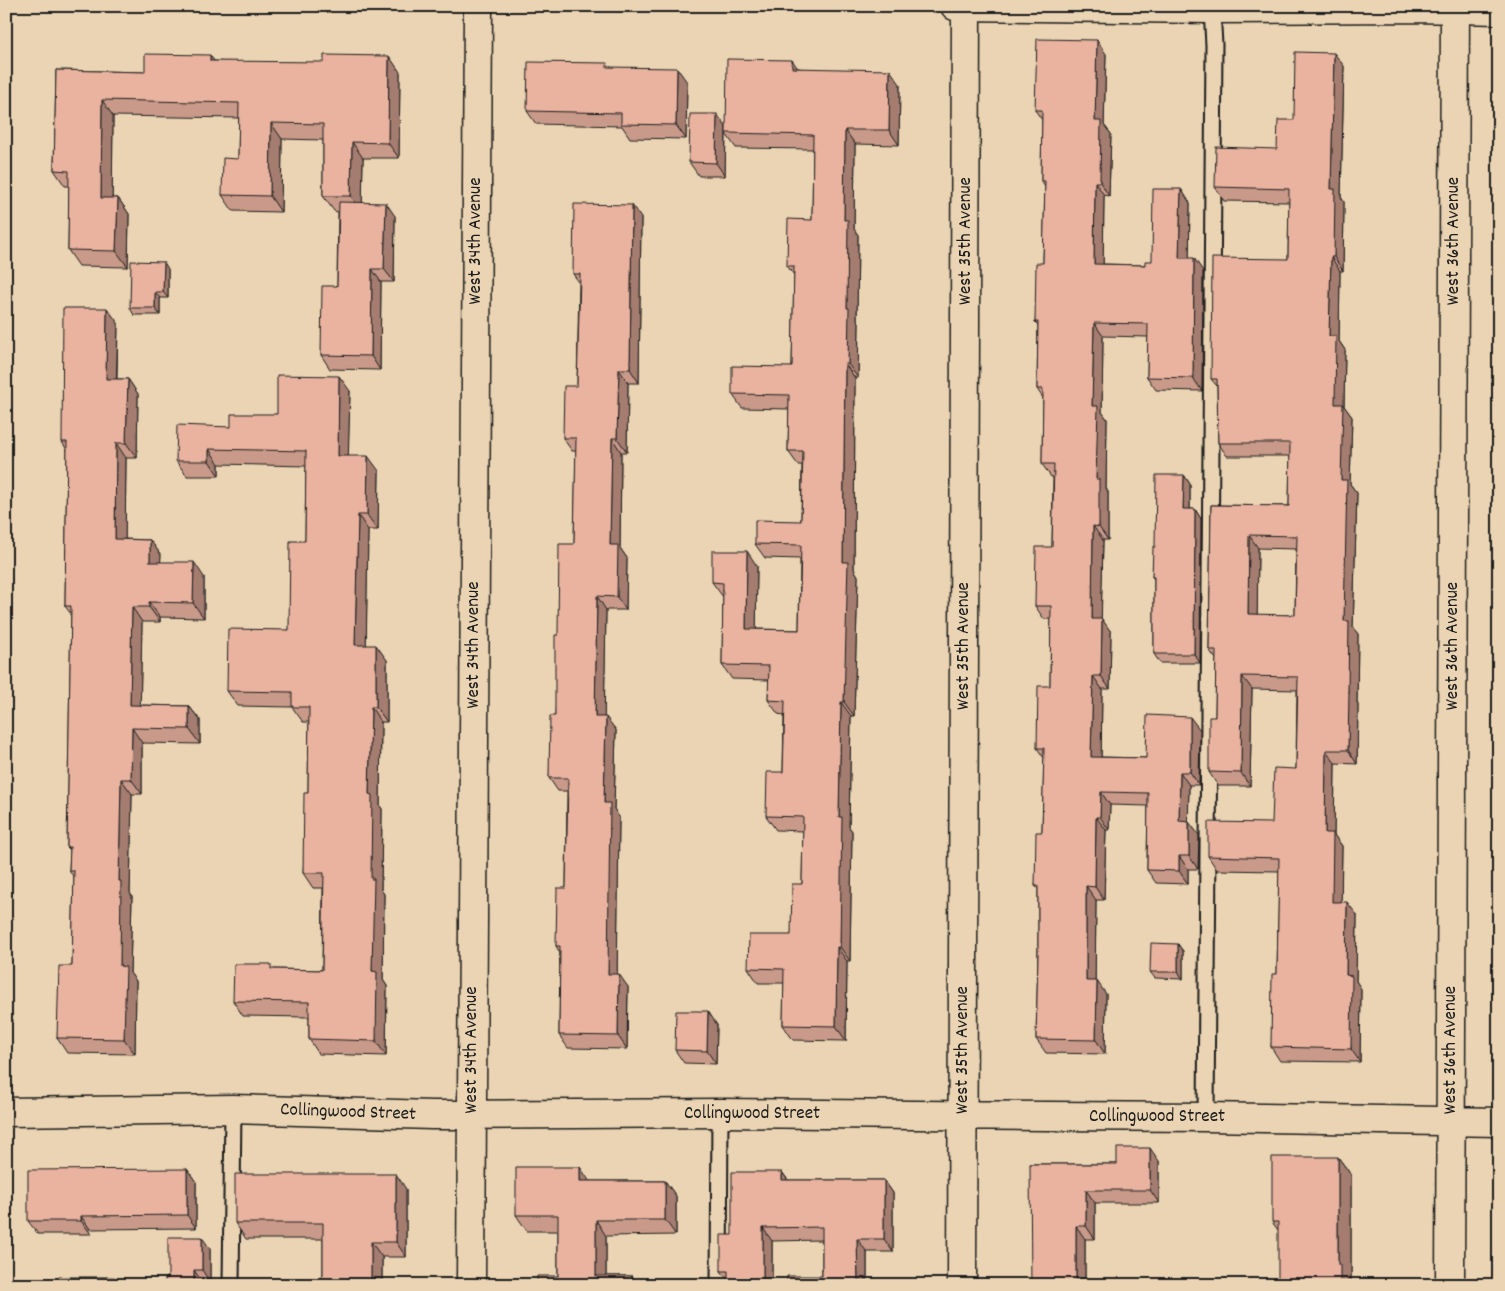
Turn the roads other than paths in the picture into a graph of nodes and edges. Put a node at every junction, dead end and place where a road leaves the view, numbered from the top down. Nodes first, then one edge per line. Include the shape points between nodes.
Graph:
1 (478, 6) edge
2 (955, 6) edge
3 (966, 6) edge
4 (1455, 8) edge
5 (1212, 9) junction
6 (1499, 10) edge
7 (233, 1110) junction
8 (6, 1112) edge
9 (720, 1112) junction
10 (472, 1115) junction
11 (963, 1115) junction
12 (1206, 1117) junction
13 (1451, 1121) junction
14 (1499, 1122) edge
15 (231, 1285) edge
16 (471, 1285) edge
17 (719, 1285) edge
18 (962, 1285) edge
19 (1450, 1285) edge

1 - 10 street, West 34th Avenue
2 - 3 street
3 - 5 street
3 - 11 street, West 35th Avenue
4 - 5 street
4 - 6 street
4 - 13 street, West 36th Avenue
5 - 12 lane
7 - 8 street, Collingwood Street
7 - 10 street, Collingwood Street
7 - 15 lane
9 - 10 street, Collingwood Street
9 - 11 street, Collingwood Street
9 - 17 lane
10 - 16 street, West 34th Avenue
11 - 12 street, Collingwood Street
11 - 18 street, West 35th Avenue
12 - 13 street, Collingwood Street
13 - 14 street, Collingwood Street
13 - 19 street, West 36th Avenue

